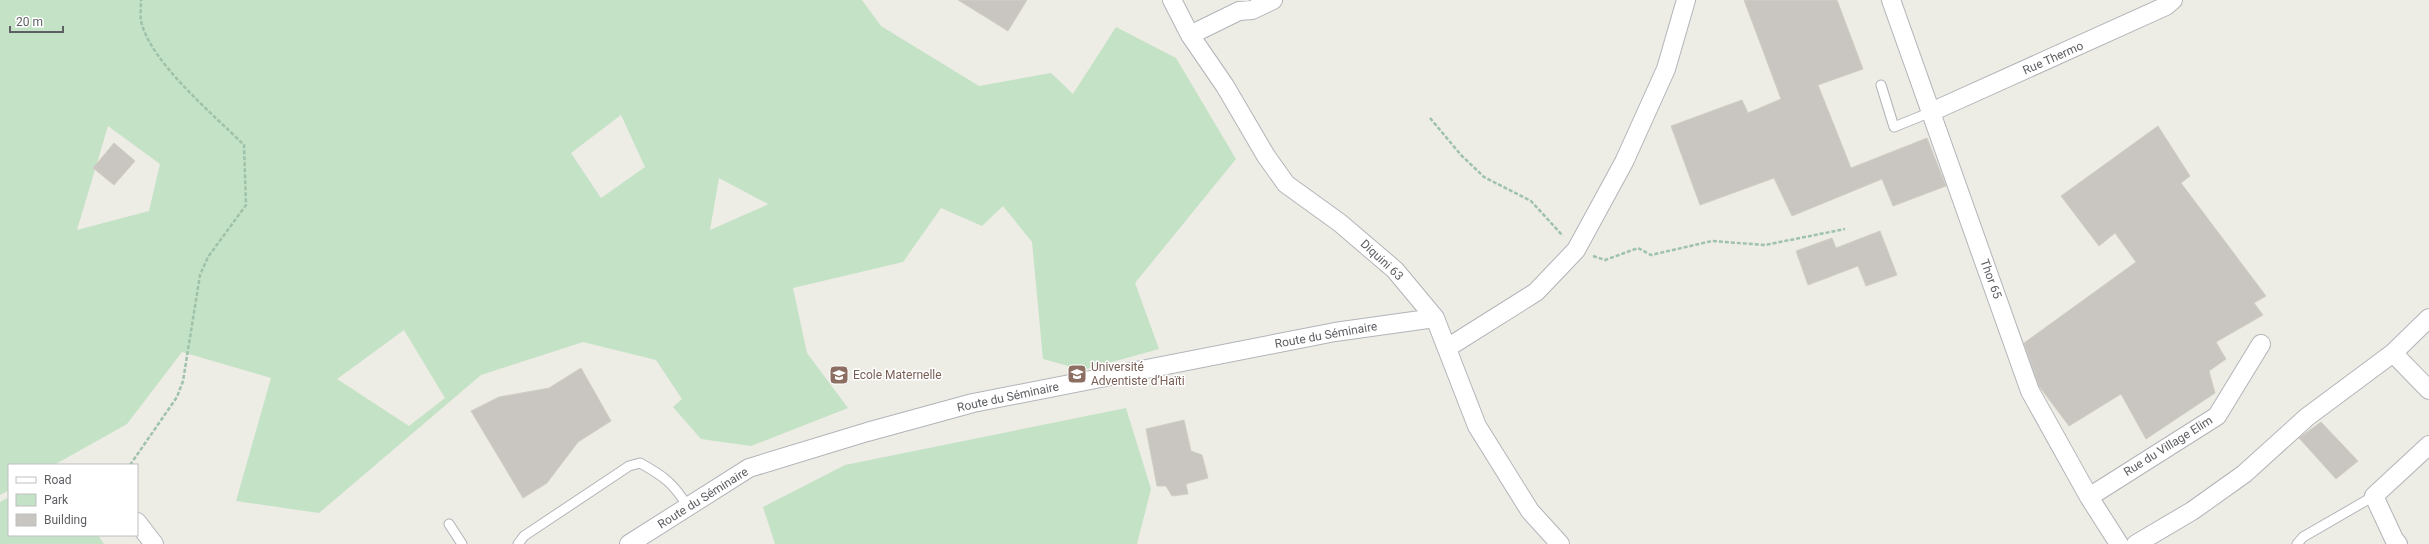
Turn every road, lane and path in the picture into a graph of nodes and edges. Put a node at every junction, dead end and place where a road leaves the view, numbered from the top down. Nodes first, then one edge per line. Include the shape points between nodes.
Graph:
1 (142, 0) edge
2 (1172, 0) edge
3 (1273, 0) edge
4 (1686, 0) edge
5 (1891, 0) edge
6 (2173, 0) edge
7 (1190, 35) junction
8 (1881, 85) dead end
9 (1931, 112) junction
10 (1430, 118) dead end
11 (1845, 229) dead end
12 (1576, 250) junction
13 (1435, 318) junction
14 (2429, 318) edge
15 (2261, 344) dead end
16 (1447, 348) junction
17 (2393, 354) junction
18 (2429, 390) edge
19 (2429, 445) edge
20 (131, 464) edge
21 (2374, 496) junction
22 (2089, 497) junction
23 (688, 507) junction
24 (138, 523) edge
25 (449, 524) dead end
26 (154, 544) edge
27 (462, 544) edge
28 (518, 544) edge
29 (629, 544) edge
30 (1560, 544) edge
31 (2119, 544) edge
32 (2136, 544) edge
33 (2297, 544) edge
34 (2398, 544) edge

1 - 20 path via 141,21 152,45 172,74 244,145 246,205 208,257 200,275 183,381 177,397
2 - 7 street, Diquini 63
3 - 7 street via 1252,10 1239,11
4 - 12 street via 1666,69 1624,162
5 - 9 street, Thor 65
6 - 9 street, Rue Thermo via 2166,6
7 - 13 street, Diquini 63 via 1286,184 1340,223 1395,270
8 - 9 lane via 1894,127
9 - 22 street, Thor 65 via 2030,390
10 - 12 path via 1484,177 1531,201
11 - 12 path via 1765,245 1712,241 1651,254 1638,248 1605,260
12 - 16 street via 1536,292
13 - 16 street, Diquini 63
13 - 23 street, Route du Séminaire via 1335,332 973,403 749,468
14 - 17 street
15 - 22 street, Rue du Village Elim via 2217,416
16 - 30 street, Diquini 63 via 1477,426 1530,511
17 - 18 street
17 - 32 street via 2307,417 2244,474 2192,511
19 - 21 street
21 - 33 lane via 2303,537
21 - 34 street
22 - 31 street, Thor 65
23 - 28 lane via 676,487 662,475 640,463 629,466 524,536
23 - 29 street, Route du Séminaire
24 - 26 street
25 - 27 lane

